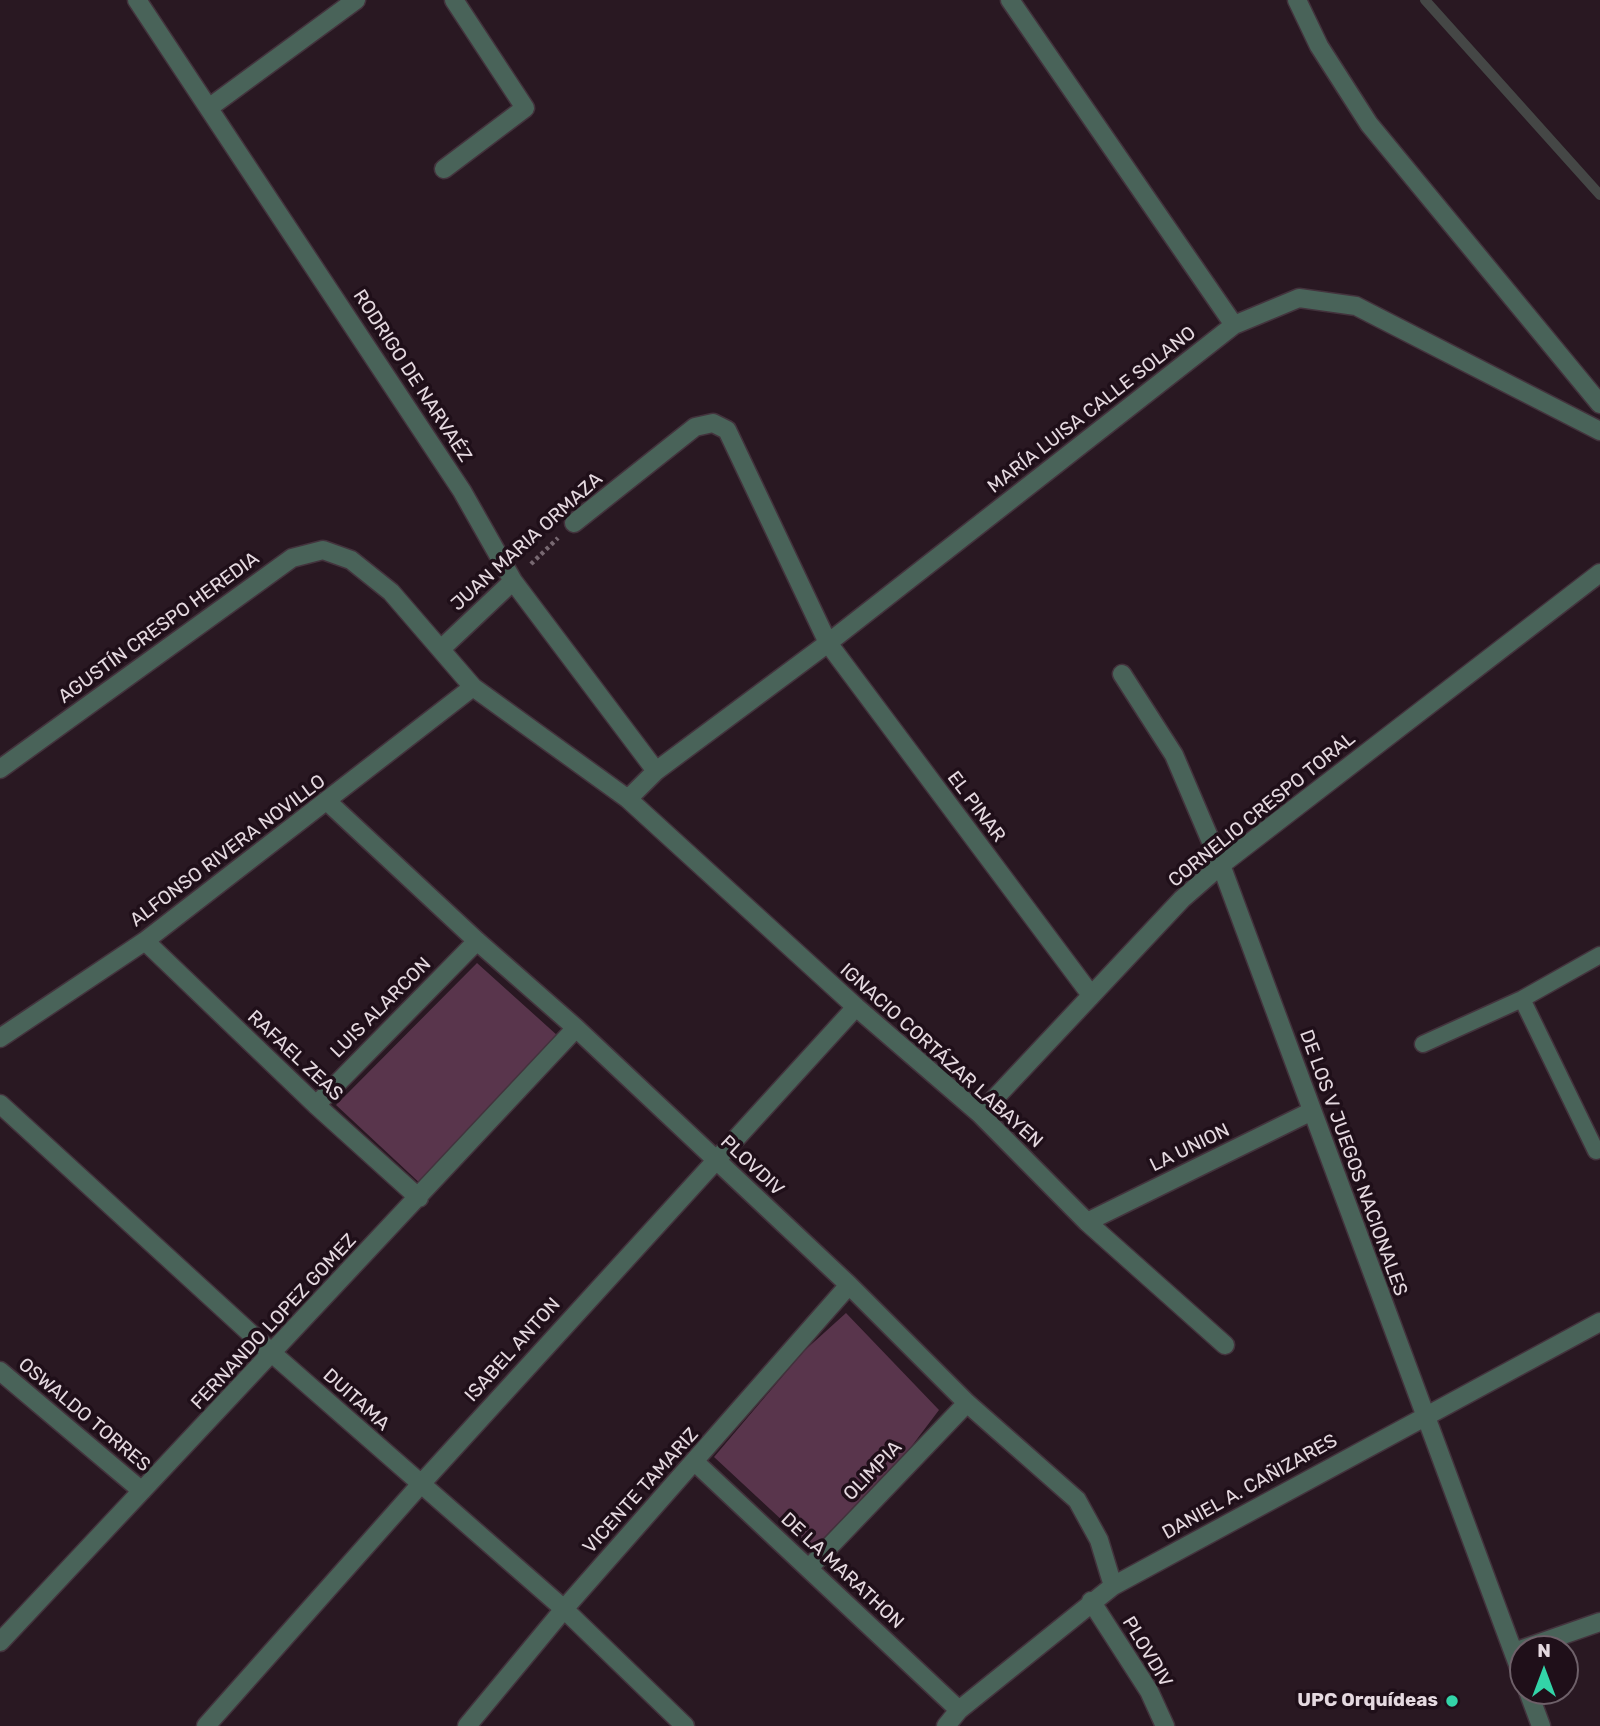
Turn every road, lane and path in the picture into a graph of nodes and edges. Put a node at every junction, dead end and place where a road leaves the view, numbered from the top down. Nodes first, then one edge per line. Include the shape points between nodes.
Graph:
1 (137, 0) edge
2 (356, 0) edge
3 (454, 0) edge
4 (1010, 0) edge
5 (1297, 0) edge
6 (210, 107) junction
7 (444, 169) dead end
8 (1234, 326) junction
9 (1600, 404) edge
10 (1600, 430) edge
11 (574, 523) joint
12 (351, 560) joint
13 (1600, 573) edge
14 (513, 581) junction
15 (828, 643) junction
16 (441, 649) junction
17 (1122, 674) dead end
18 (473, 687) junction
19 (0, 769) edge
20 (656, 771) junction
21 (628, 799) junction
22 (328, 802) junction
23 (1221, 865) junction
24 (145, 942) junction
25 (477, 942) junction
26 (1600, 955) edge
27 (1091, 995) junction
28 (1522, 999) junction
29 (856, 1007) junction
30 (576, 1028) junction
31 (0, 1038) edge
32 (1423, 1044) dead end
33 (0, 1104) edge
34 (316, 1105) junction
35 (1312, 1111) junction
36 (980, 1114) junction
37 (1596, 1151) dead end
38 (714, 1159) junction
39 (419, 1198) junction
40 (1087, 1222) junction
41 (849, 1285) junction
42 (1598, 1329) edge
43 (1225, 1345) dead end
44 (273, 1354) junction
45 (3, 1381) edge
46 (967, 1403) junction
47 (1423, 1415) junction
48 (695, 1462) junction
49 (420, 1485) junction
50 (142, 1491) junction
51 (808, 1568) junction
52 (1113, 1586) junction
53 (1091, 1601) junction
54 (564, 1609) junction
55 (1600, 1622) edge
56 (1563, 1635) edge
57 (1509, 1639) edge
58 (0, 1642) edge
59 (1533, 1705) edge
60 (959, 1710) junction
61 (206, 1726) edge
62 (467, 1726) edge
63 (685, 1726) edge
64 (946, 1726) edge
65 (1165, 1726) edge
66 (1541, 1726) edge

1 - 6 street, RODRIGO DE NARVAÉZ
2 - 6 street
3 - 7 street via 525,107
4 - 8 street
5 - 9 street via 1369,124
6 - 14 street, RODRIGO DE NARVAÉZ via 462,491
8 - 10 street, MARÍA LUISA CALLE SOLANO via 1299,299 1356,306
8 - 15 street, MARÍA LUISA CALLE SOLANO
11 - 14 path, JUAN MARIA ORMAZA
11 - 15 street, JUAN MARIA ORMAZA via 695,427 720,426 727,430
12 - 16 street, IGNACIO CORTÁZAR LABAYEN via 391,592
12 - 19 street, AGUSTÍN CRESPO HEREDIA via 323,550 292,558
13 - 23 street, CORNELIO CRESPO TORAL
14 - 16 street, JUAN MARIA ORMAZA
14 - 20 street, RODRIGO DE NARVAÉZ
15 - 20 street, MARÍA LUISA CALLE SOLANO
15 - 27 street, EL PINAR
16 - 18 street, IGNACIO CORTÁZAR LABAYEN
17 - 23 street, DE LOS V JUEGOS NACIONALES via 1174,755
18 - 21 street, IGNACIO CORTÁZAR LABAYEN
18 - 22 street, ALFONSO RIVERA NOVILLO
20 - 21 street
21 - 29 street, IGNACIO CORTÁZAR LABAYEN
22 - 24 street, ALFONSO RIVERA NOVILLO
22 - 25 street, PLOVDIV
23 - 27 street, CORNELIO CRESPO TORAL
23 - 35 street, DE LOS V JUEGOS NACIONALES
24 - 31 street, ALFONSO RIVERA NOVILLO
24 - 34 street, RAFAEL ZEAS
25 - 30 street, PLOVDIV
25 - 34 street, LUIS ALARCON
26 - 28 lane
27 - 36 street, CORNELIO CRESPO TORAL
28 - 32 lane
28 - 37 lane
29 - 36 street, IGNACIO CORTÁZAR LABAYEN
29 - 38 street, ISABEL ANTON
30 - 38 street, PLOVDIV
30 - 39 street, FERNANDO LOPEZ GOMEZ
33 - 44 street, DUITAMA
34 - 39 street, RAFAEL ZEAS
35 - 40 street, LA UNION
35 - 47 street, DE LOS V JUEGOS NACIONALES
36 - 40 street, IGNACIO CORTÁZAR LABAYEN
38 - 41 street, PLOVDIV
38 - 49 street, ISABEL ANTON
39 - 44 street, FERNANDO LOPEZ GOMEZ
40 - 43 street, IGNACIO CORTÁZAR LABAYEN
41 - 46 street, PLOVDIV
41 - 48 street, VICENTE TAMARIZ
42 - 47 street, DANIEL A. CAÑIZARES
44 - 49 street, DUITAMA
44 - 50 street, FERNANDO LOPEZ GOMEZ
45 - 50 street, OSWALDO TORRES
46 - 51 street, OLIMPIA
46 - 52 street, PLOVDIV via 1077,1500 1099,1540
47 - 52 street, DANIEL A. CAÑIZARES
47 - 57 street, DE LOS V JUEGOS NACIONALES
48 - 51 street, DE LA MARATHON
48 - 54 street, VICENTE TAMARIZ
49 - 54 street, DUITAMA
49 - 61 street, ISABEL ANTON
50 - 58 street, FERNANDO LOPEZ GOMEZ
51 - 60 street, DE LA MARATHON
52 - 53 street, DANIEL A. CAÑIZARES
53 - 60 street, DANIEL A. CAÑIZARES
53 - 65 street, PLOVDIV via 1149,1691
54 - 62 street, VICENTE TAMARIZ
54 - 63 street, DUITAMA
55 - 56 street
59 - 66 street
60 - 64 street, DANIEL A. CAÑIZARES

